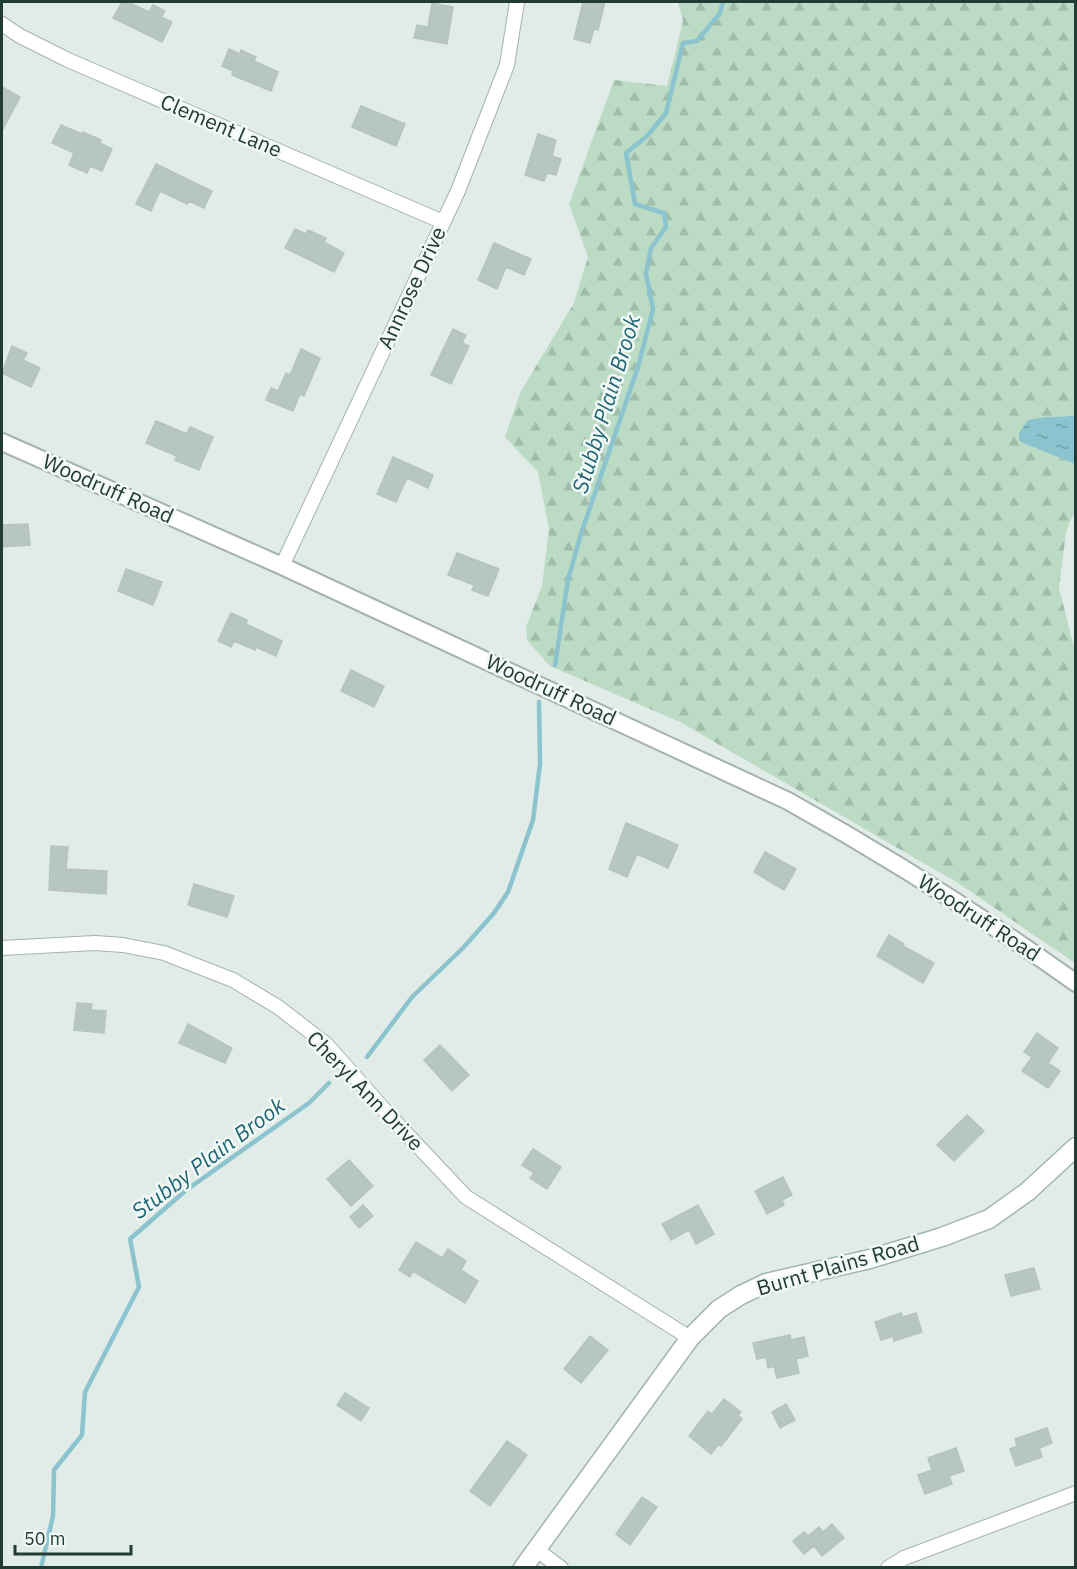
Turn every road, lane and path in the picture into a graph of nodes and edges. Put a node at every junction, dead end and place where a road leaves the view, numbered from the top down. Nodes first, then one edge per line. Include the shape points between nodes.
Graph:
1 (517, 2) edge
2 (2, 24) edge
3 (443, 222) junction
4 (2, 442) edge
5 (282, 566) junction
6 (2, 948) edge
7 (1076, 983) edge
8 (1076, 1147) edge
9 (690, 1338) junction
10 (1076, 1493) edge
11 (537, 1550) junction
12 (523, 1568) edge
13 (561, 1568) edge
14 (888, 1568) edge

1 - 3 street, Annrose Drive via 507,65
2 - 3 street, Clement Lane via 68,60
3 - 5 street, Annrose Drive
4 - 5 street, Woodruff Road
5 - 7 street, Woodruff Road via 788,801 868,846
6 - 9 street, Cheryl Ann Drive via 123,945 164,953 233,980 278,1006 326,1044 466,1197
8 - 9 main road, Burnt Plains Road via 989,1220 870,1259 766,1283 719,1309
9 - 11 main road, Burnt Plains Road
10 - 14 street via 904,1558
11 - 12 main road, Burnt Plains Road
11 - 13 street

